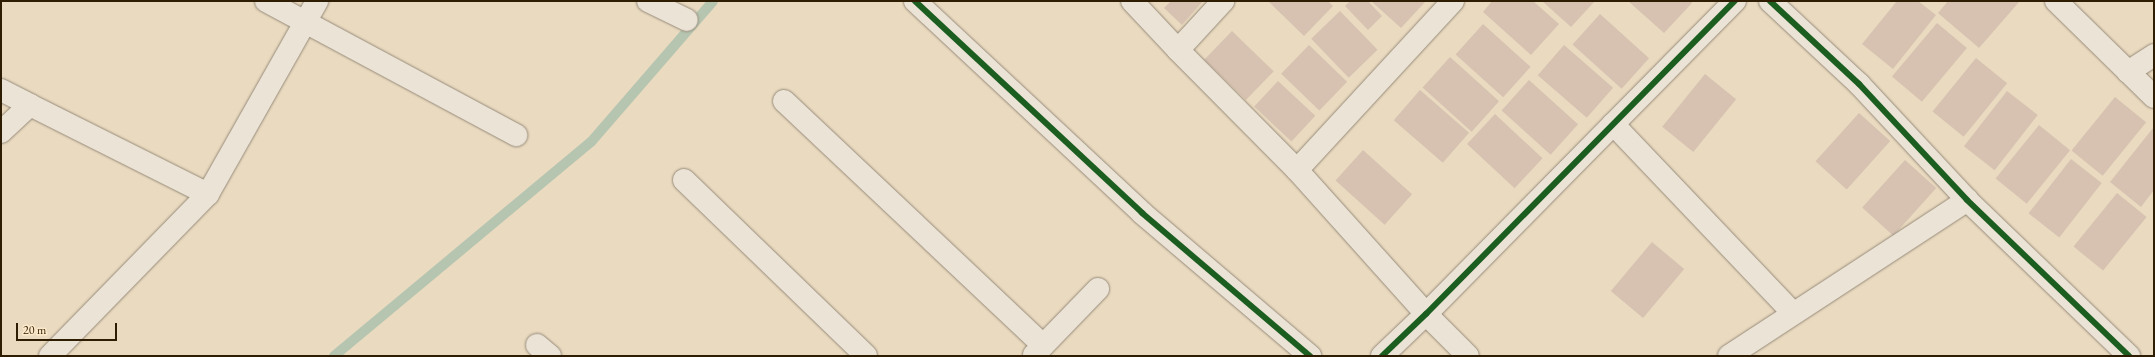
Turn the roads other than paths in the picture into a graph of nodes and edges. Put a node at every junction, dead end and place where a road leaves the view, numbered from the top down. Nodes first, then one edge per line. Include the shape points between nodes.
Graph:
1 (266, 1) edge
2 (317, 1) edge
3 (648, 1) edge
4 (915, 1) edge
5 (1132, 1) edge
6 (1223, 1) edge
7 (1453, 1) edge
8 (1735, 1) edge
9 (1770, 1) edge
10 (2056, 1) edge
11 (687, 20) dead end
12 (307, 21) junction
13 (1178, 50) junction
14 (2154, 55) edge
15 (2128, 72) junction
16 (1, 90) edge
17 (2154, 97) edge
18 (784, 102) dead end
19 (30, 105) junction
20 (1613, 124) junction
21 (1, 132) edge
22 (516, 135) dead end
23 (1297, 170) junction
24 (684, 180) dead end
25 (208, 194) junction
26 (1967, 200) junction
27 (1098, 288) dead end
28 (1792, 313) junction
29 (1426, 314) junction
30 (1038, 351) edge
31 (50, 356) edge
32 (866, 356) edge
33 (1310, 356) edge
34 (1382, 356) edge
35 (1468, 356) edge
36 (1729, 356) edge
37 (2129, 356) edge

1 - 12 street
2 - 12 street
3 - 11 street
4 - 33 street via 1142,213
5 - 13 street
6 - 13 street
7 - 23 street
8 - 20 street
9 - 26 street via 1859,84
10 - 15 street
12 - 22 street
12 - 25 street
13 - 23 street
14 - 15 street
15 - 17 street
16 - 19 street
18 - 30 street
19 - 21 street
19 - 25 street
20 - 28 street
20 - 29 street
23 - 29 street
24 - 32 street
25 - 31 street
26 - 28 street
26 - 37 street
27 - 30 street
28 - 36 street
29 - 34 street
29 - 35 street

